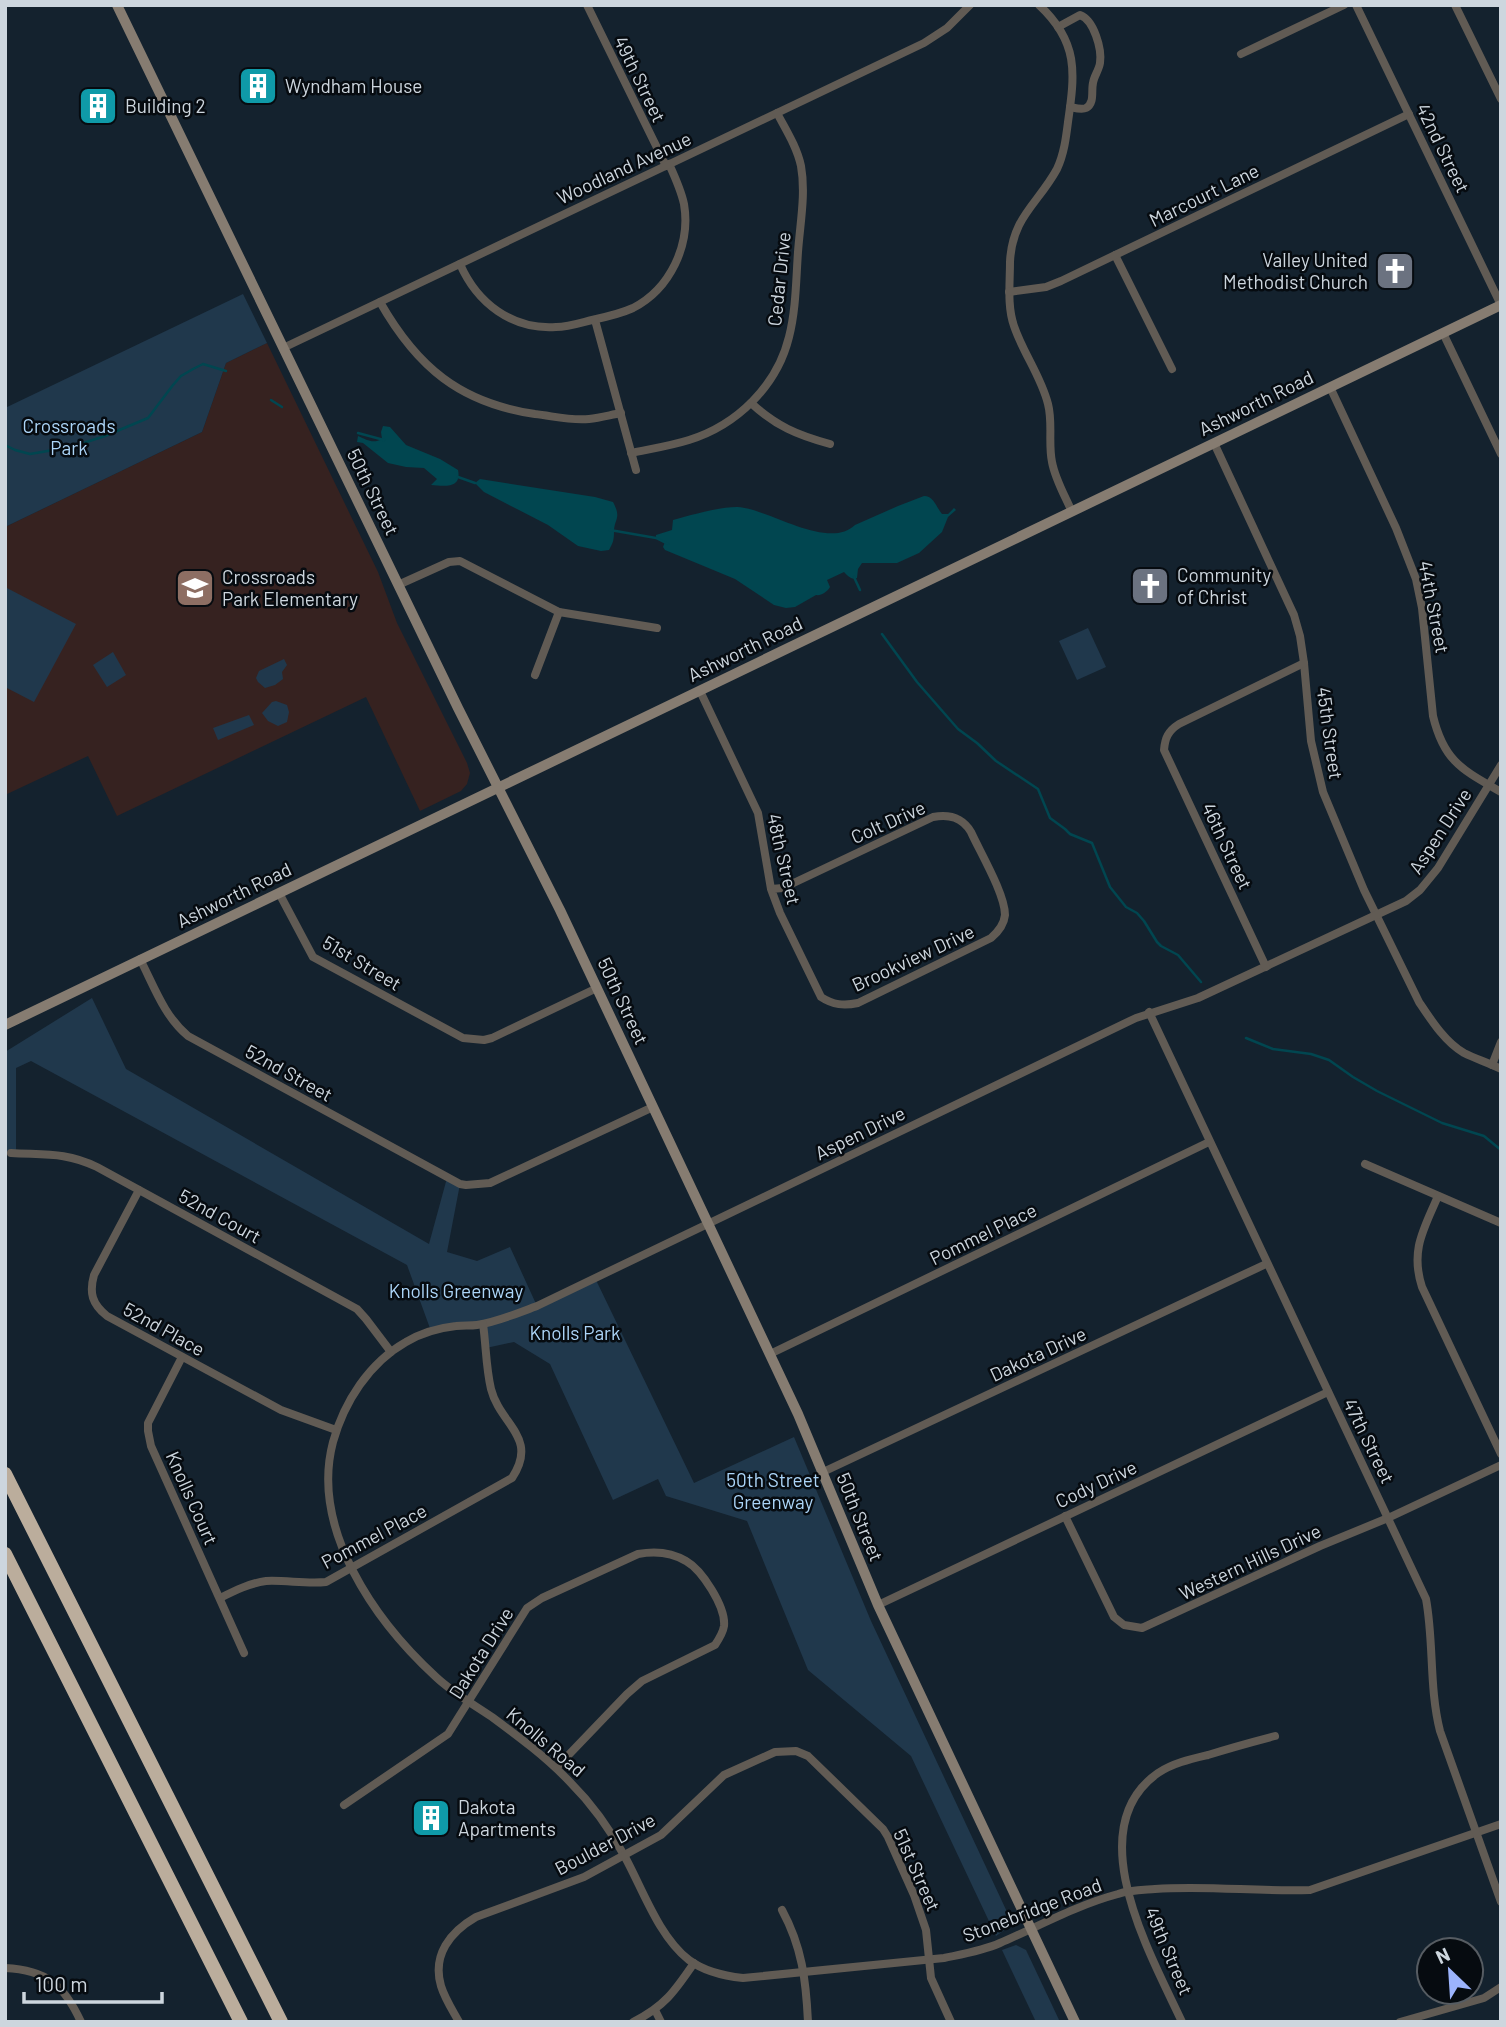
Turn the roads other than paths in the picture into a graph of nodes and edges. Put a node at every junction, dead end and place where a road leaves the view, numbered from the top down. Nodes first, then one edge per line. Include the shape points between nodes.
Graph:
1 (117, 5) edge
2 (587, 5) edge
3 (970, 5) edge
4 (1039, 5) edge
5 (1344, 5) edge
6 (1356, 5) edge
7 (1455, 5) edge
8 (1058, 27) junction
9 (1241, 54) dead end
10 (1501, 99) edge
11 (1070, 107) junction
12 (777, 113) junction
13 (1409, 114) junction
14 (668, 165) junction
15 (1115, 255) junction
16 (460, 264) junction
17 (1009, 292) junction
18 (380, 302) junction
19 (1501, 305) edge
20 (595, 320) junction
21 (1443, 333) junction
22 (283, 348) junction
23 (1172, 369) dead end
24 (1330, 387) junction
25 (751, 403) junction
26 (621, 413) junction
27 (1214, 443) junction
28 (830, 444) dead end
29 (631, 453) junction
30 (1501, 454) edge
31 (636, 470) dead end
32 (1072, 512) junction
33 (398, 585) junction
34 (559, 612) junction
35 (657, 628) dead end
36 (1304, 663) junction
37 (536, 676) dead end
38 (699, 691) junction
39 (1501, 765) edge
40 (1489, 785) junction
41 (499, 787) junction
42 (1501, 792) edge
43 (771, 889) junction
44 (279, 892) junction
45 (1005, 913) joint
46 (1377, 915) junction
47 (140, 959) junction
48 (1266, 967) junction
49 (597, 988) junction
50 (821, 997) joint
51 (1149, 1013) junction
52 (5, 1026) edge
53 (1501, 1042) edge
54 (1492, 1065) junction
55 (1501, 1069) edge
56 (653, 1107) junction
57 (1209, 1142) junction
58 (11, 1153) dead end
59 (1365, 1164) dead end
60 (139, 1190) junction
61 (1437, 1196) junction
62 (1501, 1223) edge
63 (708, 1224) junction
64 (1266, 1264) junction
65 (483, 1324) junction
66 (391, 1352) junction
67 (770, 1354) junction
68 (182, 1357) junction
69 (1328, 1392) junction
70 (336, 1430) junction
71 (1501, 1454) edge
72 (1501, 1465) edge
73 (823, 1472) junction
74 (5, 1474) edge
75 (1065, 1517) junction
76 (1388, 1518) junction
77 (5, 1554) edge
78 (352, 1567) junction
79 (220, 1598) junction
80 (878, 1605) junction
81 (244, 1653) dead end
82 (469, 1702) junction
83 (1275, 1736) dead end
84 (808, 1756) joint
85 (556, 1768) junction
86 (344, 1805) dead end
87 (1501, 1824) edge
88 (1476, 1832) junction
89 (624, 1855) junction
90 (1129, 1891) junction
91 (1501, 1902) edge
92 (782, 1910) dead end
93 (1030, 1928) junction
94 (929, 1960) junction
95 (694, 1963) junction
96 (5, 1968) edge
97 (803, 1972) junction
98 (1501, 1987) edge
99 (655, 2010) junction
100 (81, 2022) edge
101 (241, 2022) edge
102 (281, 2022) edge
103 (460, 2022) edge
104 (633, 2022) edge
105 (661, 2022) edge
106 (808, 2022) edge
107 (951, 2022) edge
108 (1075, 2022) edge
109 (1182, 2022) edge
110 (1400, 2022) edge

1 - 22 main road, 50th Street
2 - 14 street, 49th Street
3 - 12 street, Woodland Avenue via 924,43
4 - 8 street
5 - 9 street
6 - 13 street, 42nd Street
7 - 10 street
8 - 11 street via 1073,62
8 - 11 street via 1084,16 1093,29 1101,59 1089,106
11 - 17 street via 1059,164 1017,229
12 - 14 street, Woodland Avenue
12 - 25 street, Cedar Drive via 801,166 794,307 779,365
13 - 15 street, Marcourt Lane
13 - 19 street, 42nd Street
14 - 16 street, Woodland Avenue
14 - 20 street, 49th Street via 684,204 685,224 676,264 651,296
15 - 17 street, Marcourt Lane via 1046,287
15 - 23 street
16 - 18 street, Woodland Avenue
16 - 20 street, 49th Street via 477,293 517,322 556,327
17 - 32 street via 1014,326 1048,403 1052,461
18 - 22 street, Woodland Avenue
18 - 26 street via 415,353 444,380 479,399 517,411 570,419
19 - 21 main road, Ashworth Road
20 - 26 street
21 - 24 main road, Ashworth Road
21 - 30 street
22 - 33 main road, 50th Street
24 - 27 main road, Ashworth Road
24 - 40 street, 44th Street via 1416,579 1437,734 1456,763
25 - 28 street via 788,430
25 - 29 street, Cedar Drive via 703,435
26 - 29 street
27 - 32 main road, Ashworth Road
27 - 36 street, 45th Street via 1287,598
29 - 31 street
32 - 38 main road, Ashworth Road
33 - 34 street via 460,561
33 - 41 main road, 50th Street
34 - 35 street
34 - 37 street
36 - 46 street, 45th Street via 1311,741 1323,792
36 - 48 street, 46th Street via 1179,724 1165,738 1164,750
38 - 41 main road, Ashworth Road
38 - 43 street, 48th Street via 758,813
39 - 40 street, Aspen Drive
40 - 42 street
40 - 46 street, Aspen Drive via 1438,869 1420,890
41 - 44 main road, Ashworth Road
41 - 49 main road, 50th Street
43 - 45 street, Colt Drive via 783,888 933,817 950,816 971,832
43 - 50 street, 48th Street
44 - 47 main road, Ashworth Road
44 - 49 street, 51st Street via 313,957 471,1040 492,1038
45 - 50 street, Brookview Drive via 999,931 991,938 858,1003 840,1005
46 - 48 street, Aspen Drive
46 - 54 street, 45th Street via 1428,1016 1463,1052
47 - 52 main road, Ashworth Road
47 - 56 street, 52nd Street via 169,1017 188,1036 455,1182 491,1183
48 - 51 street, Aspen Drive via 1198,999
49 - 56 main road, 50th Street
51 - 57 street, 47th Street
51 - 63 street, Aspen Drive
53 - 54 street
54 - 55 street, 45th Street
56 - 63 main road, 50th Street
57 - 64 street, 47th Street
57 - 67 street, Pommel Place
58 - 60 street, 52nd Court via 81,1159
59 - 61 street
60 - 66 street, 52nd Court via 357,1309
60 - 68 street, 52nd Place via 94,1275 92,1297 107,1316
61 - 62 street
61 - 71 street via 1417,1247 1417,1274
63 - 65 street, Aspen Drive via 537,1306
63 - 67 main road, 50th Street
64 - 69 street, 47th Street
64 - 73 street, Dakota Drive
65 - 66 street, Aspen Drive via 431,1331
65 - 78 street, Pommel Place via 491,1387 520,1441 520,1466 501,1486
66 - 70 street, Aspen Drive via 356,1390
67 - 73 main road, 50th Street
68 - 70 street, 52nd Place via 281,1410
68 - 79 street, Knolls Court via 148,1431
69 - 75 street, Cody Drive
69 - 76 street, 47th Street
70 - 78 street, Aspen Drive via 328,1465 330,1503
72 - 76 street, Western Hills Drive
73 - 80 main road, 50th Street
74 - 102 highway
75 - 76 street, Western Hills Drive via 1114,1617 1133,1628 1142,1628
75 - 80 street, Cody Drive
76 - 88 street, 47th Street via 1426,1599 1435,1710
77 - 101 highway
78 - 79 street, Pommel Place via 326,1581 265,1581
78 - 82 street, Knolls Road via 405,1646
79 - 81 street, Knolls Court
80 - 93 main road, 50th Street
82 - 85 street, Knolls Road
82 - 85 street, Dakota Drive via 527,1608 542,1598 630,1557 669,1553 686,1561 701,1573 722,1609 721,1637 715,1645 642,1681
82 - 86 street, Dakota Drive via 448,1734
83 - 90 street, 49th Street via 1174,1765 1146,1784 1126,1818 1122,1840
84 - 89 street, Boulder Drive via 796,1751 775,1752 724,1775 661,1835
84 - 94 street, 51st Street via 883,1829 914,1895 926,1930
85 - 89 street, Knolls Road via 588,1800
87 - 88 street, Stonebridge Road
88 - 90 street, Stonebridge Road via 1310,1890 1177,1887
88 - 91 street, 47th Street
89 - 95 street, Knolls Road via 667,1936
89 - 103 street, Boulder Drive via 584,1877 460,1926 446,1943 439,1967 441,1986
90 - 93 street, Stonebridge Road
90 - 109 street, 49th Street via 1140,1932
92 - 97 street via 794,1932
93 - 94 street, Stonebridge Road via 976,1951
93 - 108 main road, 50th Street
94 - 97 street, Stonebridge Road
94 - 107 street, 51st Street
95 - 97 street, Stonebridge Road via 714,1973 743,1978
95 - 99 street
96 - 100 street via 32,1971 57,1983
97 - 106 street
98 - 110 street via 1483,1998
99 - 104 street
99 - 105 street

